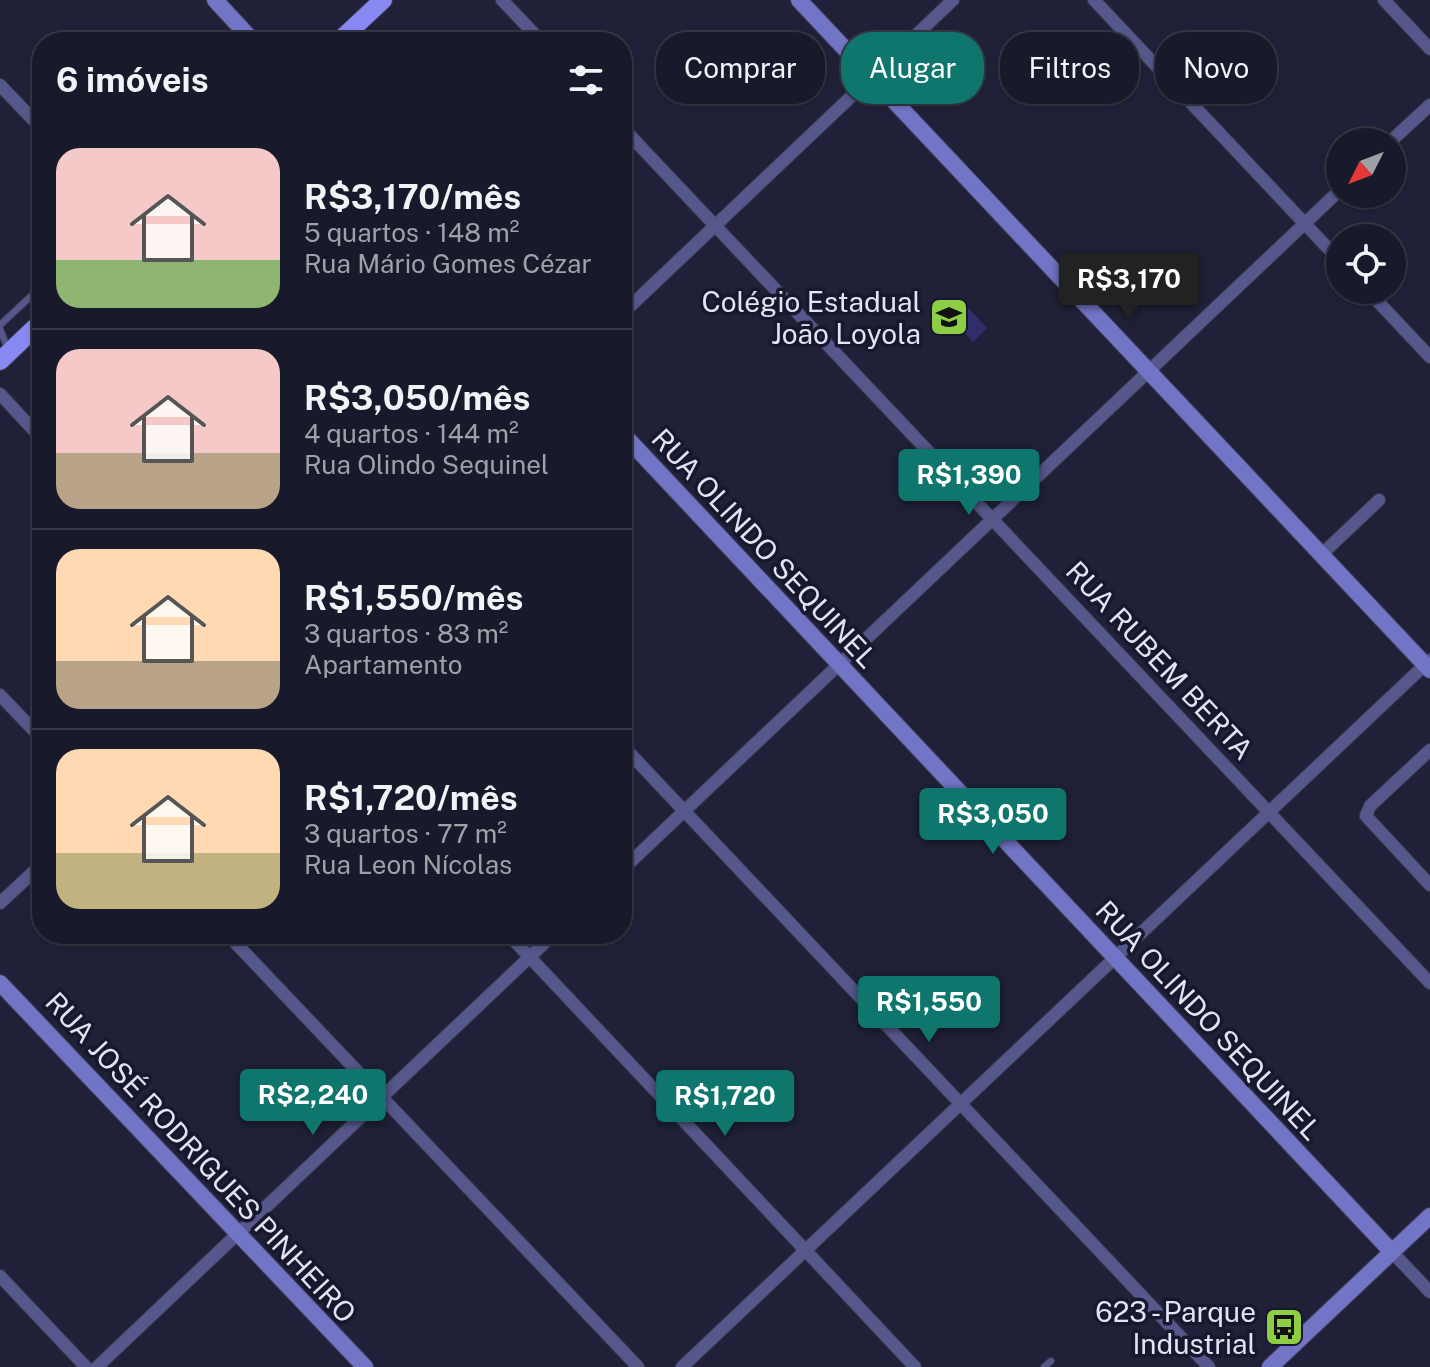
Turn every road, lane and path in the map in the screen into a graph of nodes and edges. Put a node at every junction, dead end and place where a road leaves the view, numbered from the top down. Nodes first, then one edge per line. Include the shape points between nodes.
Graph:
1 (215, 0) edge
2 (383, 0) edge
3 (502, 0) edge
4 (799, 0) edge
5 (953, 0) edge
6 (1094, 0) edge
7 (1384, 0) edge
8 (245, 32) edge
9 (349, 32) edge
10 (532, 32) edge
11 (919, 32) edge
12 (841, 44) edge
13 (1430, 49) edge
14 (0, 85) edge
15 (844, 104) edge
16 (897, 104) edge
17 (1430, 105) edge
18 (32, 119) edge
19 (1405, 128) edge
20 (632, 138) edge
21 (1326, 203) edge
22 (1304, 223) junction
23 (715, 226) junction
24 (1326, 246) edge
25 (32, 295) edge
26 (11, 298) dead end
27 (1380, 304) edge
28 (632, 305) edge
29 (19, 307) junction
30 (0, 327) edge
31 (32, 330) edge
32 (5, 356) edge
33 (1430, 357) edge
34 (1148, 371) junction
35 (0, 394) edge
36 (32, 428) edge
37 (632, 444) edge
38 (1379, 500) dead end
39 (993, 518) junction
40 (1321, 555) junction
41 (839, 664) junction
42 (1428, 665) edge
43 (0, 695) edge
44 (32, 729) edge
45 (1428, 755) edge
46 (632, 756) edge
47 (684, 811) junction
48 (1270, 811) junction
49 (632, 860) edge
50 (32, 873) edge
51 (1430, 885) edge
52 (0, 903) edge
53 (237, 944) edge
54 (518, 944) edge
55 (544, 944) edge
56 (530, 957) junction
57 (1115, 957) junction
58 (0, 983) edge
59 (1430, 983) edge
60 (382, 1097) junction
61 (961, 1104) junction
62 (1430, 1216) edge
63 (238, 1234) junction
64 (806, 1250) junction
65 (1392, 1252) junction
66 (0, 1276) edge
67 (1430, 1292) edge
68 (1051, 1361) dead end
69 (86, 1367) edge
70 (97, 1367) edge
71 (365, 1367) edge
72 (638, 1367) edge
73 (682, 1367) edge
74 (915, 1367) edge
75 (1044, 1367) edge
76 (1209, 1367) edge
77 (1270, 1367) edge

1 - 8 street
2 - 9 main road
3 - 10 street
4 - 12 street
5 - 11 street
6 - 22 street
7 - 13 street
14 - 18 street
15 - 23 street
16 - 34 street
17 - 19 street
20 - 23 street, RUA RUBEM BERTA
21 - 22 street
22 - 24 street
22 - 34 street
23 - 28 street
23 - 39 street, RUA RUBEM BERTA
25 - 29 lane
26 - 29 lane
27 - 33 street
29 - 30 lane
30 - 32 lane
31 - 32 main road
34 - 39 street
34 - 40 street
35 - 36 street
37 - 41 street, RUA OLINDO SEQUINEL
38 - 40 street
39 - 41 street
39 - 48 street, RUA RUBEM BERTA
40 - 42 street
41 - 47 street
41 - 57 street, RUA OLINDO SEQUINEL
42 - 48 street
43 - 44 street
45 - 51 street via 1370,806 1366,816
46 - 47 street
47 - 49 street
47 - 61 street
48 - 57 street
48 - 59 street, RUA RUBEM BERTA
50 - 52 street
53 - 60 street
54 - 56 street
55 - 56 street
56 - 60 street
56 - 64 street
57 - 61 street
57 - 65 street, RUA OLINDO SEQUINEL
58 - 63 street, RUA JOSÉ RODRIGUES PINHEIRO
60 - 63 street
60 - 72 street
61 - 64 street
61 - 76 street
62 - 65 street
63 - 70 street
63 - 71 street, RUA JOSÉ RODRIGUES PINHEIRO
64 - 73 street
64 - 74 street
65 - 67 street, RUA OLINDO SEQUINEL
65 - 77 street
66 - 69 street
68 - 75 lane

